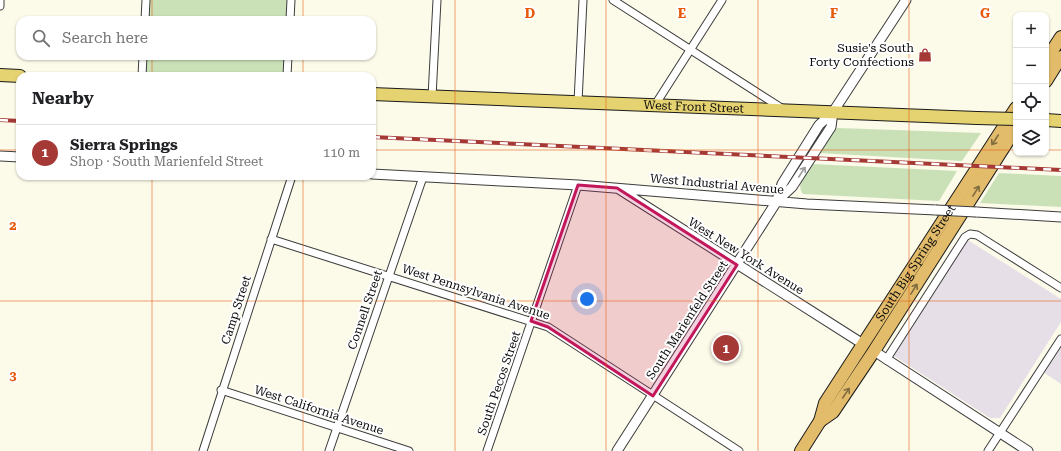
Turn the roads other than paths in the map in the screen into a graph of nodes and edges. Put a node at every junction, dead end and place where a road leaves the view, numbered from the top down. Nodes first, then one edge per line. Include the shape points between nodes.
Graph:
1 (0, 0) edge
2 (146, 0) edge
3 (291, 0) edge
4 (437, 0) edge
5 (583, 0) edge
6 (613, 0) edge
7 (722, 0) edge
8 (903, 1) edge
9 (0, 6) edge
10 (145, 16) edge
11 (290, 16) edge
12 (1061, 37) edge
13 (690, 50) junction
14 (1049, 55) edge
15 (1061, 57) edge
16 (144, 60) edge
17 (288, 60) edge
18 (142, 72) edge
19 (287, 72) edge
20 (0, 75) edge
21 (16, 76) edge
22 (1049, 76) edge
23 (376, 94) edge
24 (432, 97) junction
25 (578, 102) junction
26 (655, 105) junction
27 (785, 110) junction
28 (834, 112) junction
29 (1013, 113) edge
30 (1013, 119) edge
31 (1013, 133) edge
32 (0, 156) edge
33 (16, 157) edge
34 (376, 174) edge
35 (423, 177) junction
36 (291, 180) edge
37 (578, 185) junction
38 (617, 188) junction
39 (777, 202) junction
40 (1061, 217) edge
41 (271, 239) junction
42 (737, 264) junction
43 (389, 275) junction
44 (1061, 288) edge
45 (532, 321) junction
46 (1061, 339) edge
47 (863, 344) junction
48 (874, 351) junction
49 (886, 360) junction
50 (221, 390) junction
51 (653, 396) junction
52 (820, 421) junction
53 (337, 428) junction
54 (1000, 433) junction
55 (202, 451) edge
56 (329, 451) edge
57 (409, 451) edge
58 (487, 451) edge
59 (617, 451) edge
60 (739, 451) edge
61 (801, 451) edge
62 (988, 451) edge
63 (1028, 451) edge

1 - 9 street
2 - 10 street
3 - 11 street
4 - 24 street
5 - 25 street
6 - 13 street
7 - 13 street
8 - 28 street, South Marienfeld Street
12 - 14 highway
13 - 26 street
13 - 27 street
15 - 22 highway
16 - 18 street
17 - 19 street
20 - 21 main road
23 - 24 main road, West Front Street
24 - 25 main road, West Front Street
25 - 26 main road, West Front Street
26 - 27 main road, West Front Street
27 - 28 main road, West Front Street
28 - 30 main road, West Front Street, bridge
28 - 39 street, South Marienfeld Street via 819,125 782,184
29 -> 47 highway, South Big Spring Street
48 -> 31 highway, South Big Spring Street
32 - 33 street
34 - 35 street, West Industrial Avenue
35 - 37 street, West Industrial Avenue
35 - 43 street, Connell Street
36 - 41 street, Camp Street
37 - 38 street, West Industrial Avenue
37 - 45 street, South Pecos Street
38 - 39 street, West Industrial Avenue
38 - 42 street, West New York Avenue
39 - 40 street, West Industrial Avenue, bridge
39 - 42 street, South Marienfeld Street
41 - 43 street, West Pennsylvania Avenue
41 - 50 street, Camp Street
42 - 47 street, West New York Avenue
42 - 51 street, South Marienfeld Street
43 - 45 street, West Pennsylvania Avenue
43 - 53 street, Connell Street
44 - 49 street via 977,235 970,234 965,237
45 - 51 street, West Pennsylvania Avenue via 548,327
45 - 58 street, South Pecos Street
46 - 54 street
47 - 52 highway, South Big Spring Street via 825,403
48 - 49 street
52 -> 48 highway, South Big Spring Street via 833,412
49 - 54 street
50 - 53 street, West California Avenue
50 - 55 street, Camp Street
51 - 59 street, South Marienfeld Street
51 - 60 street, West Pennsylvania Avenue
52 - 61 highway, South Big Spring Street
53 - 56 street, Connell Street
53 - 57 street, West California Avenue
54 - 62 street
54 - 63 street

